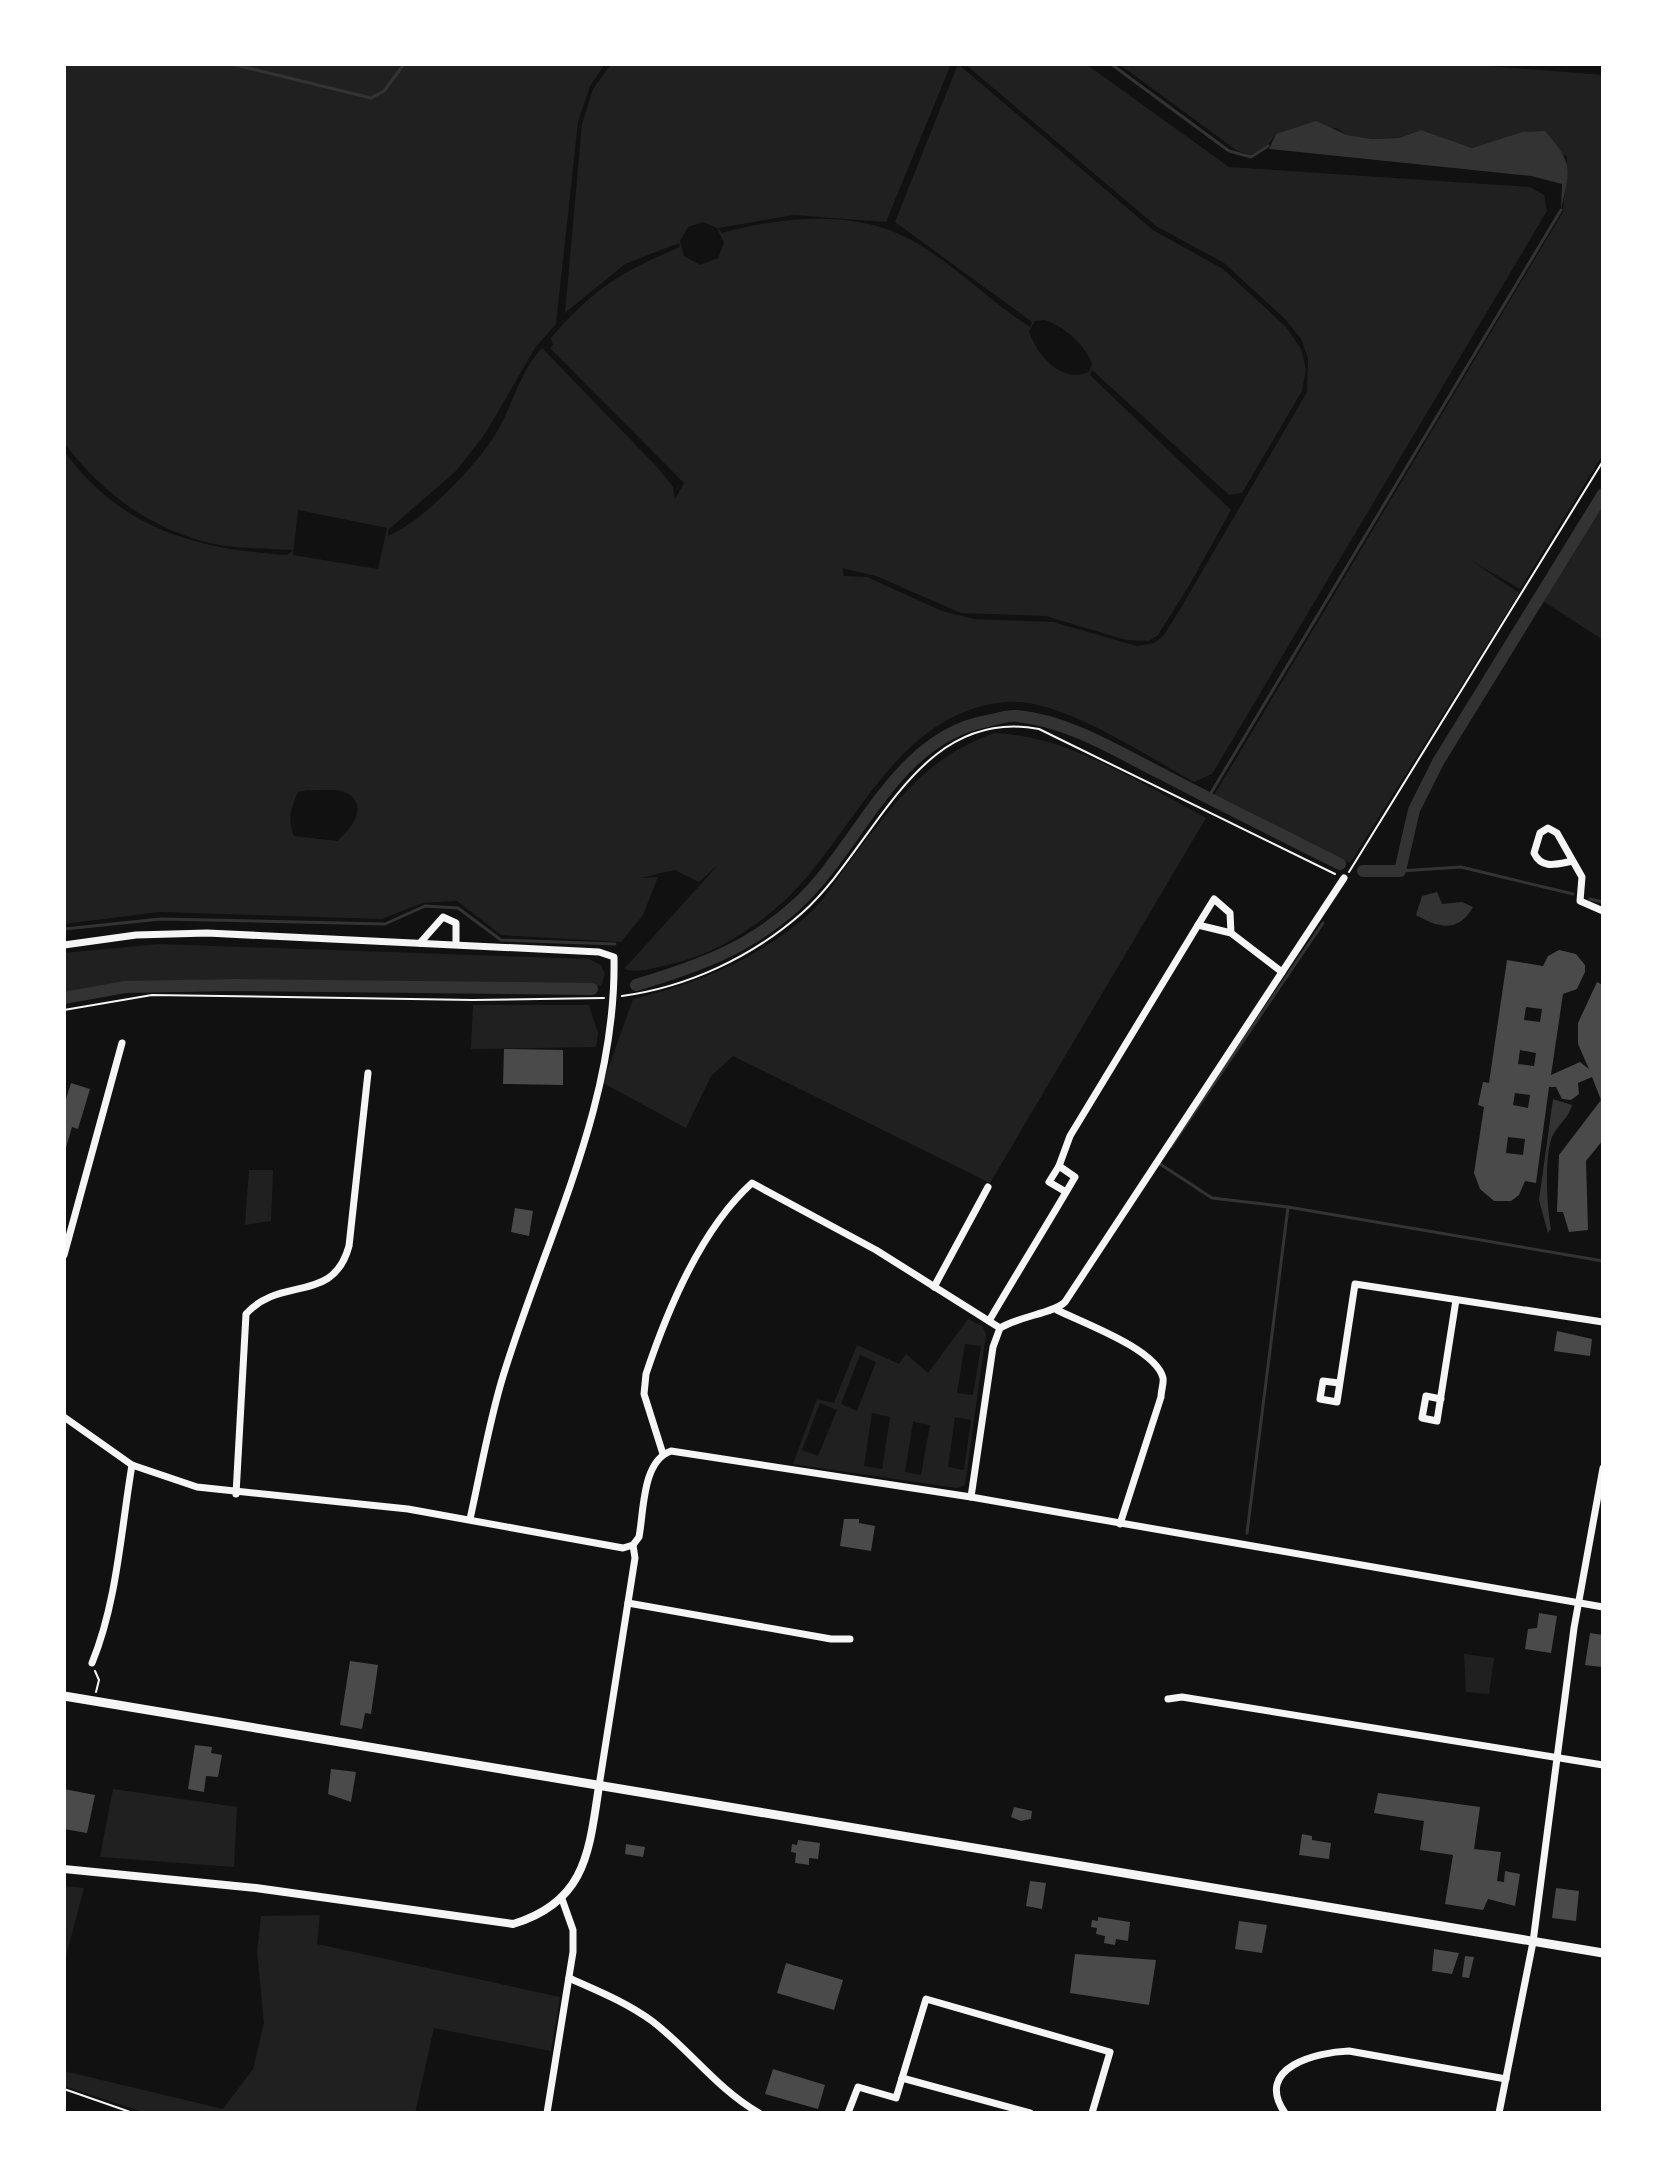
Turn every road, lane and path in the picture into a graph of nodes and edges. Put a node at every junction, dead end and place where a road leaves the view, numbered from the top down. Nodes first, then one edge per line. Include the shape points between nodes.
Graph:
1 (1603, 461) edge
2 (1573, 861) junction
3 (1344, 878) junction
4 (1603, 911) edge
5 (1198, 925) junction
6 (1231, 933) junction
7 (420, 943) junction
8 (456, 944) junction
9 (64, 945) edge
10 (1282, 972) junction
11 (612, 998) junction
12 (64, 1010) edge
13 (122, 1043) dead end
14 (368, 1073) dead end
15 (1059, 1166) junction
16 (988, 1187) dead end
17 (1066, 1192) junction
18 (64, 1255) edge
19 (934, 1287) junction
20 (1456, 1300) junction
21 (1057, 1310) junction
22 (989, 1321) junction
23 (1603, 1322) edge
24 (1000, 1328) junction
25 (1339, 1383) dead end
26 (1441, 1399) dead end
27 (64, 1417) edge
28 (663, 1454) junction
29 (132, 1465) junction
30 (1603, 1468) edge
31 (236, 1494) junction
32 (971, 1497) junction
33 (470, 1519) junction
34 (1120, 1524) junction
35 (633, 1545) junction
36 (628, 1603) junction
37 (1580, 1603) junction
38 (1603, 1607) edge
39 (850, 1639) dead end
40 (92, 1663) joint
41 (64, 1696) edge
42 (1168, 1699) dead end
43 (94, 1702) junction
44 (1557, 1757) junction
45 (1603, 1765) edge
46 (599, 1786) junction
47 (64, 1869) edge
48 (562, 1899) junction
49 (1533, 1942) junction
50 (1603, 1953) edge
51 (569, 1978) junction
52 (902, 2078) junction
53 (1506, 2079) junction
54 (64, 2089) edge
55 (133, 2113) edge
56 (547, 2113) edge
57 (759, 2113) edge
58 (848, 2113) edge
59 (1030, 2113) edge
60 (1092, 2113) edge
61 (1285, 2113) edge
62 (1499, 2113) edge

1 - 3 path
2 - 2 street via 1555,830 1540,833 1534,853 1540,863
2 - 4 street via 1582,877 1580,901
3 - 10 street
3 - 11 path via 1039,729 993,727 955,741 915,772 805,911 773,936 725,965 676,985
5 - 6 street
5 - 6 street via 1214,899 1230,913
5 - 15 street via 1070,1136
6 - 10 street
7 - 8 street
7 - 8 street via 443,917 456,923
7 - 9 street via 207,933
8 - 11 street via 614,957
10 - 21 street
11 - 12 path via 152,995
11 - 33 street via 614,1017 596,1097 560,1221 502,1382
13 - 18 street
14 - 31 street via 343,1268 327,1281 267,1298 246,1314
15 - 17 street via 1075,1177
15 - 17 street via 1049,1182
16 - 19 street
17 - 22 street
19 - 22 street
19 - 28 street via 752,1183 714,1227 646,1374 644,1394
20 - 23 street
20 - 25 street via 1355,1284
20 - 26 street
21 - 24 street via 1030,1313
21 - 34 street via 1138,1349 1163,1378
22 - 24 street
24 - 32 street
27 - 29 street
28 - 32 street via 682,1451
28 - 35 street via 652,1469
29 - 31 street
29 - 40 street
30 - 37 street
31 - 33 street
32 - 34 street
33 - 35 street via 623,1548
34 - 37 street
35 - 36 street
36 - 39 street
36 - 46 street
37 - 38 street
37 - 44 street
40 - 43 path via 99,1680
41 - 43 main road
42 - 44 street via 1277,1711
43 - 46 main road
44 - 45 street
44 - 49 street
46 - 48 street via 586,1860
46 - 49 main road
47 - 48 street via 256,1888 502,1924 534,1916
48 - 51 street via 574,1935
49 - 50 main road
49 - 53 street
51 - 56 street
51 - 57 street via 653,2021
52 - 58 street via 896,2098 858,2087
52 - 59 street
52 - 60 street via 926,1999 1110,2052
53 - 61 street via 1349,2051 1325,2052 1283,2074 1277,2095
53 - 62 street
54 - 55 path

